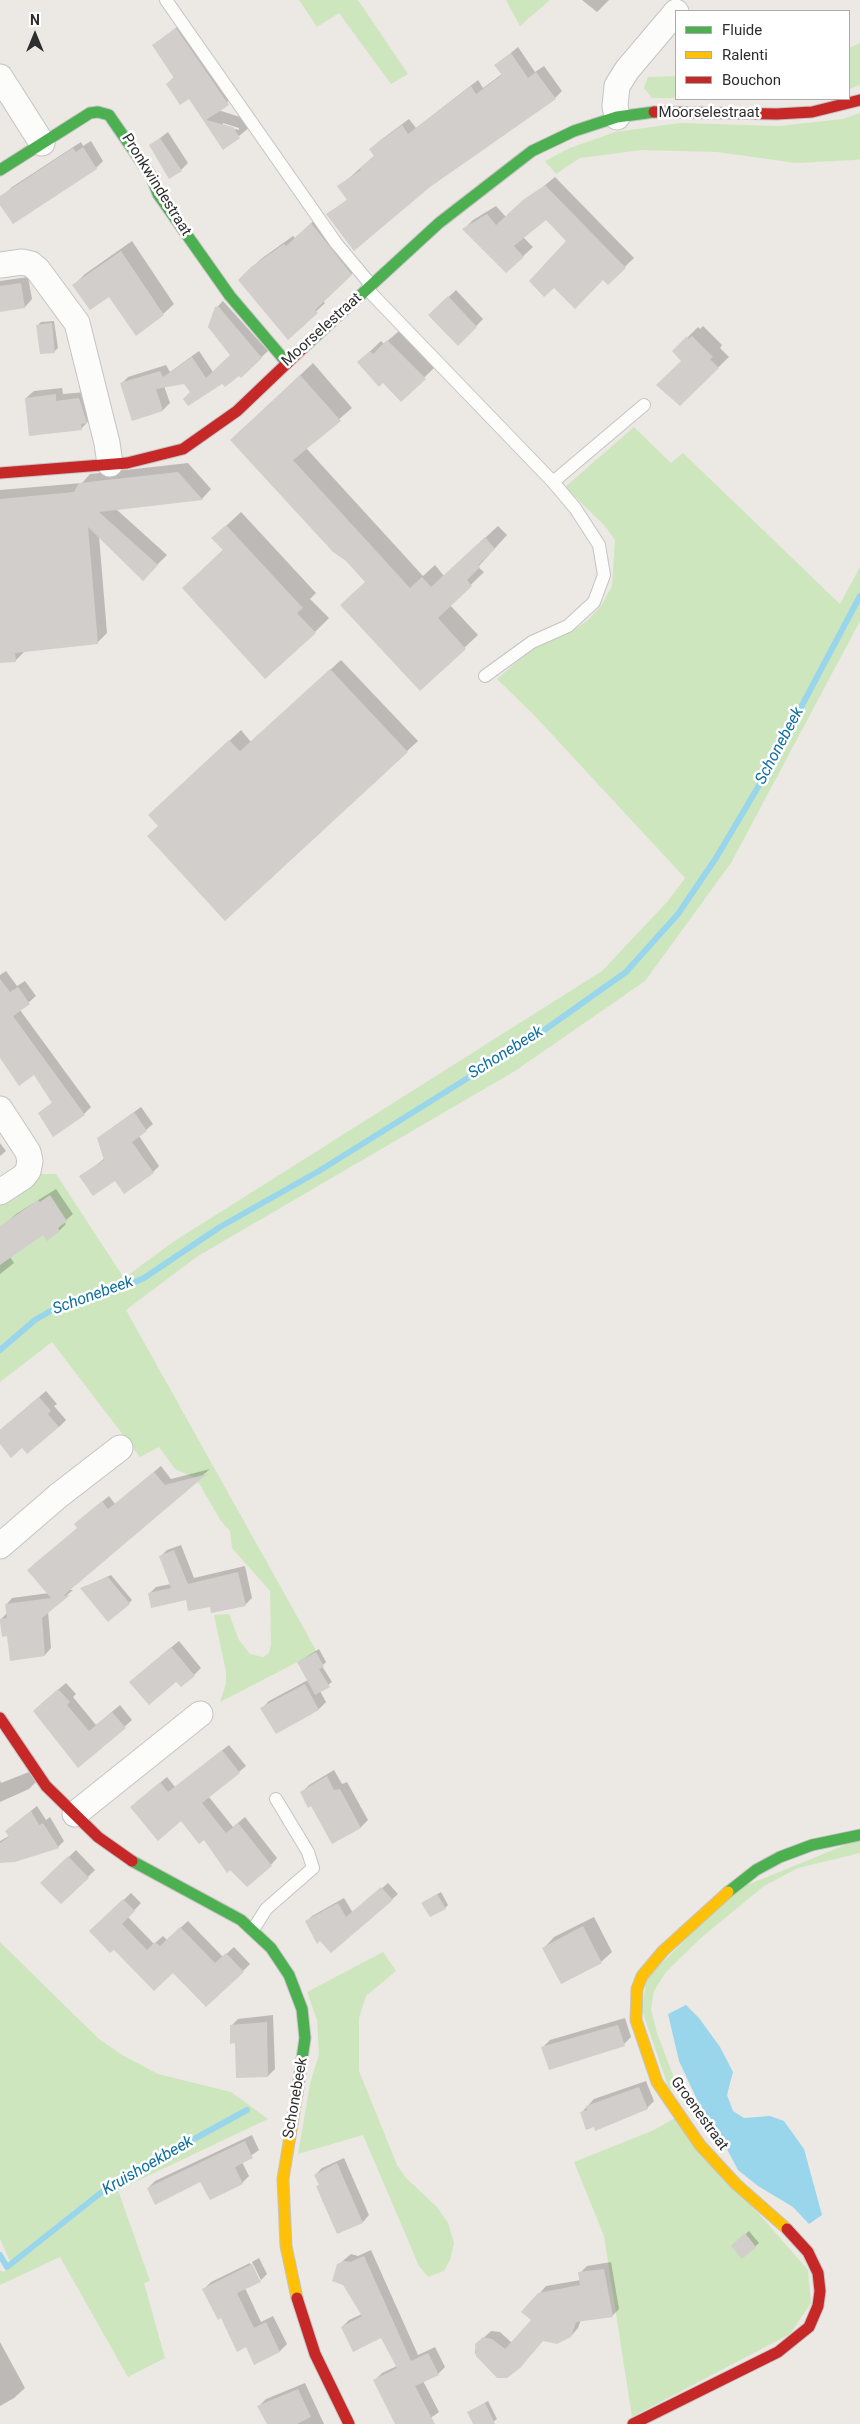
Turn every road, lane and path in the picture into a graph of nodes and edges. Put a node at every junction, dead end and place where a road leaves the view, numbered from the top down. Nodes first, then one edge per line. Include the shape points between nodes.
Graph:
1 (166, 0) edge
2 (675, 12) edge
3 (0, 77) edge
4 (860, 100) edge
5 (617, 117) junction
6 (42, 142) junction
7 (0, 170) edge
8 (0, 265) edge
9 (369, 287) junction
10 (287, 362) junction
11 (644, 405) dead end
12 (110, 464) junction
13 (0, 473) edge
14 (553, 482) junction
15 (485, 676) dead end
16 (0, 1109) edge
17 (0, 1192) edge
18 (120, 1448) dead end
19 (0, 1546) edge
20 (200, 1714) dead end
21 (0, 1718) edge
22 (276, 1798) dead end
23 (75, 1814) junction
24 (860, 1835) edge
25 (253, 1930) junction
26 (639, 2422) edge
27 (349, 2424) edge

1 - 9 lane
2 - 5 street via 618,86
3 - 6 street
4 - 5 street, Moorselestraat via 812,112 673,111
5 - 9 street, Moorselestraat via 574,131 532,152 439,223
6 - 7 street, Pronkwindestraat
6 - 10 street, Pronkwindestraat via 90,113 109,115 151,176 158,194 230,296
8 - 12 street via 22,262 35,267 77,323
9 - 10 street, Moorselestraat
9 - 14 lane
10 - 12 street, Moorselestraat via 231,416 182,448 147,459
11 - 14 lane
12 - 13 street, Moorselestraat
14 - 15 lane via 599,545 604,575 594,602 568,626 532,642
16 - 17 street via 30,1160 23,1177
18 - 19 street
20 - 23 street
21 - 23 street, Schonebeek via 46,1786
22 - 25 lane via 308,1852 313,1868 266,1909
23 - 25 street, Schonebeek via 98,1837 139,1866 241,1920
24 - 26 street, Groenestraat via 812,1845 756,1870 707,1909 663,1951 642,1976 637,1989 636,2020 657,2082 700,2145 808,2252 818,2273 820,2291 809,2327 778,2352
25 - 27 street, Schonebeek via 271,1948 289,1975 302,2009 305,2038 302,2071 283,2178 286,2246 293,2286 316,2354

